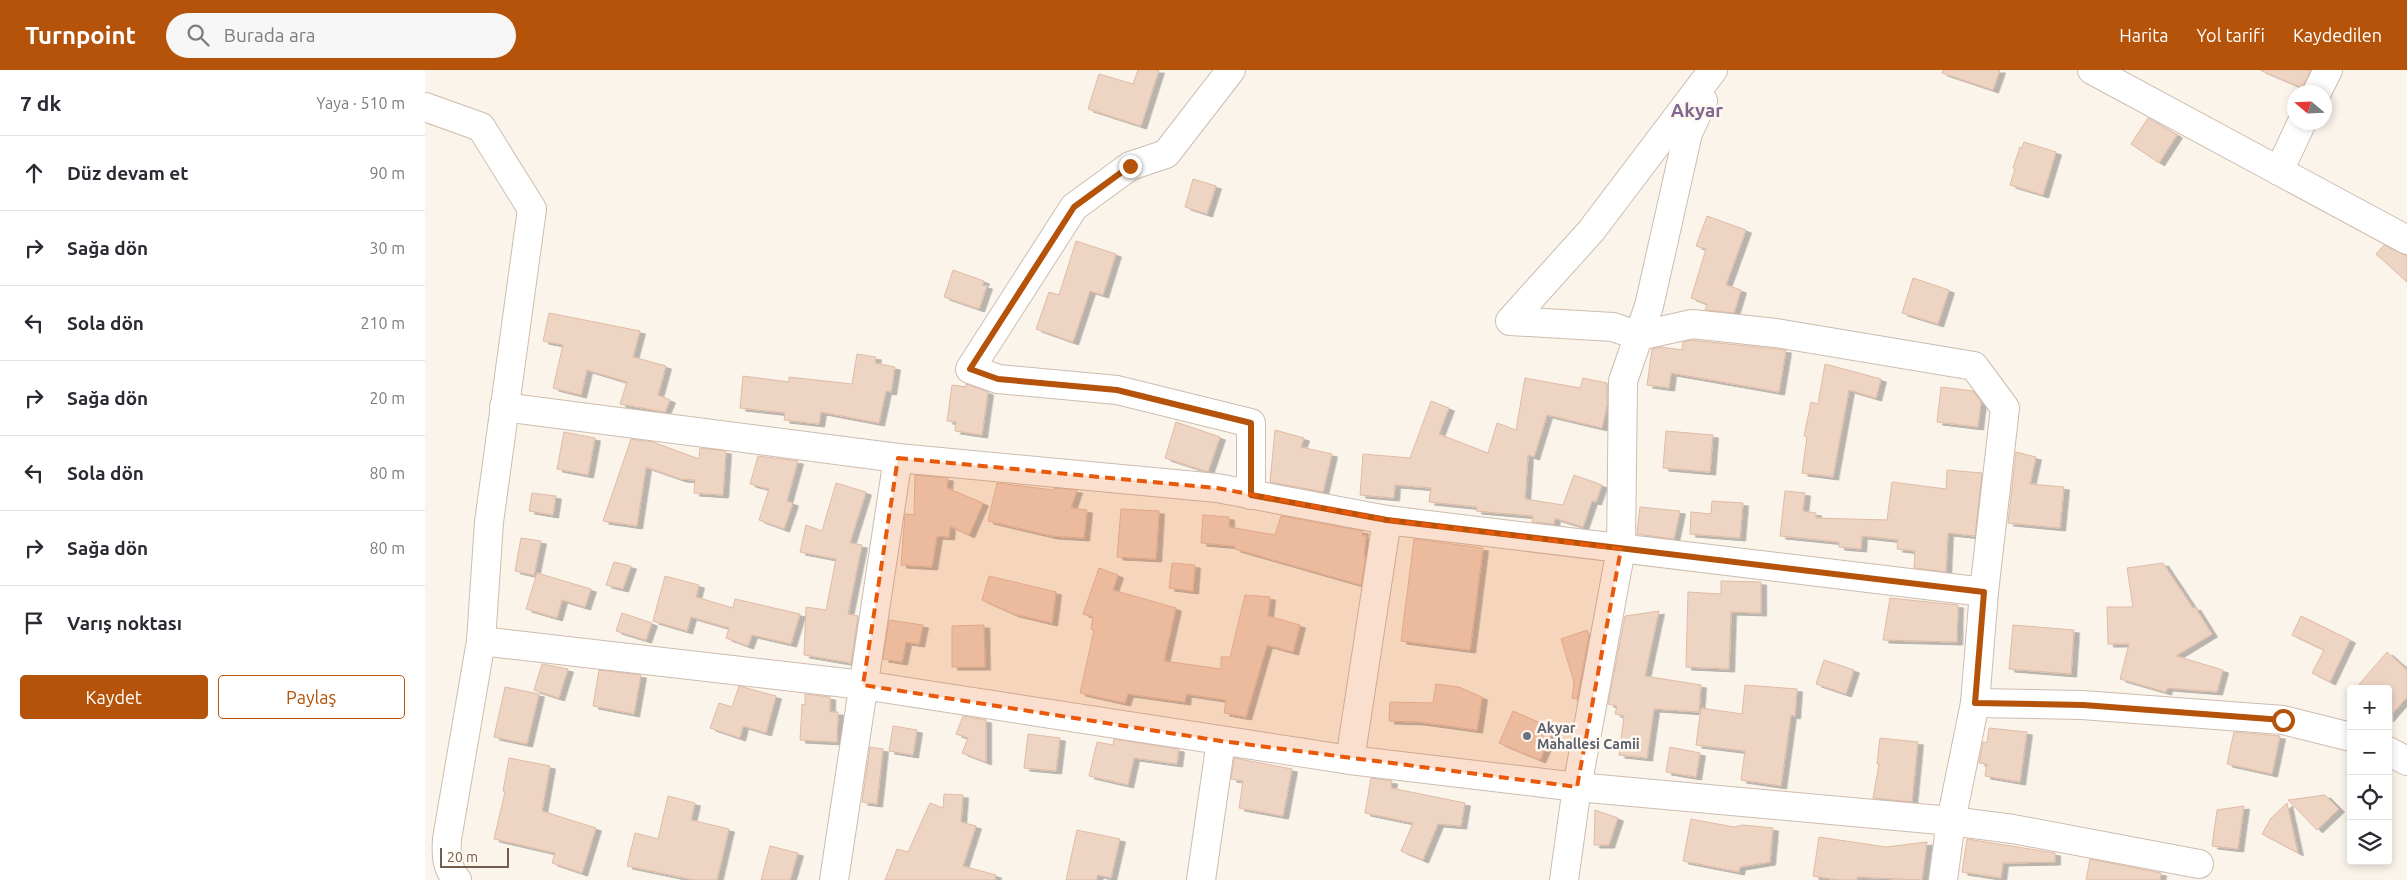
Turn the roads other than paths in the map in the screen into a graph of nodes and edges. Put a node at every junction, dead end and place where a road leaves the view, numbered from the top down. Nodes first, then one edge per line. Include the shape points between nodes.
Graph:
1 (1231, 70) edge
2 (1713, 70) edge
3 (1718, 70) edge
4 (2092, 70) edge
5 (2328, 70) edge
6 (2320, 85) edge
7 (425, 98) edge
8 (425, 107) edge
9 (2298, 130) edge
10 (2279, 171) junction
11 (2407, 240) edge
12 (1639, 336) junction
13 (508, 407) junction
14 (898, 458) junction
15 (1251, 495) junction
16 (1387, 520) junction
17 (1621, 549) junction
18 (1984, 592) junction
19 (481, 642) junction
20 (863, 685) junction
21 (1975, 703) junction
22 (2347, 736) edge
23 (1221, 741) junction
24 (2392, 753) edge
25 (1350, 760) junction
26 (2407, 761) edge
27 (1577, 787) junction
28 (1951, 821) junction
29 (2199, 864) dead end
30 (457, 880) edge
31 (834, 880) edge
32 (1201, 880) edge
33 (1564, 880) edge
34 (1943, 880) edge

1 - 15 street via 1166,154 1130,166 1074,207 970,369 998,379 1117,390 1251,423
2 - 12 street via 1591,231 1510,321 1613,327
3 - 12 street via 1688,133 1649,306
4 - 10 street
5 - 6 street
7 - 13 street via 486,120 541,206
8 - 13 street via 481,127 532,209
9 - 10 street
10 - 11 street
12 - 17 street via 1623,381
12 - 18 street via 1692,324 1776,333 1974,366 2005,408
13 - 14 street
13 - 19 street via 489,522
14 - 15 street
14 - 20 street
15 - 16 street
16 - 17 street
16 - 25 street
17 - 18 street
17 - 27 street
18 - 21 street
19 - 20 street
19 - 30 street via 447,839 446,857
20 - 23 street
20 - 31 street
21 - 22 street via 2083,705 2283,720
21 - 28 street
23 - 25 street
23 - 32 street
24 - 26 street
25 - 27 street
27 - 28 street
27 - 33 street
28 - 29 street via 2013,829
28 - 34 street

